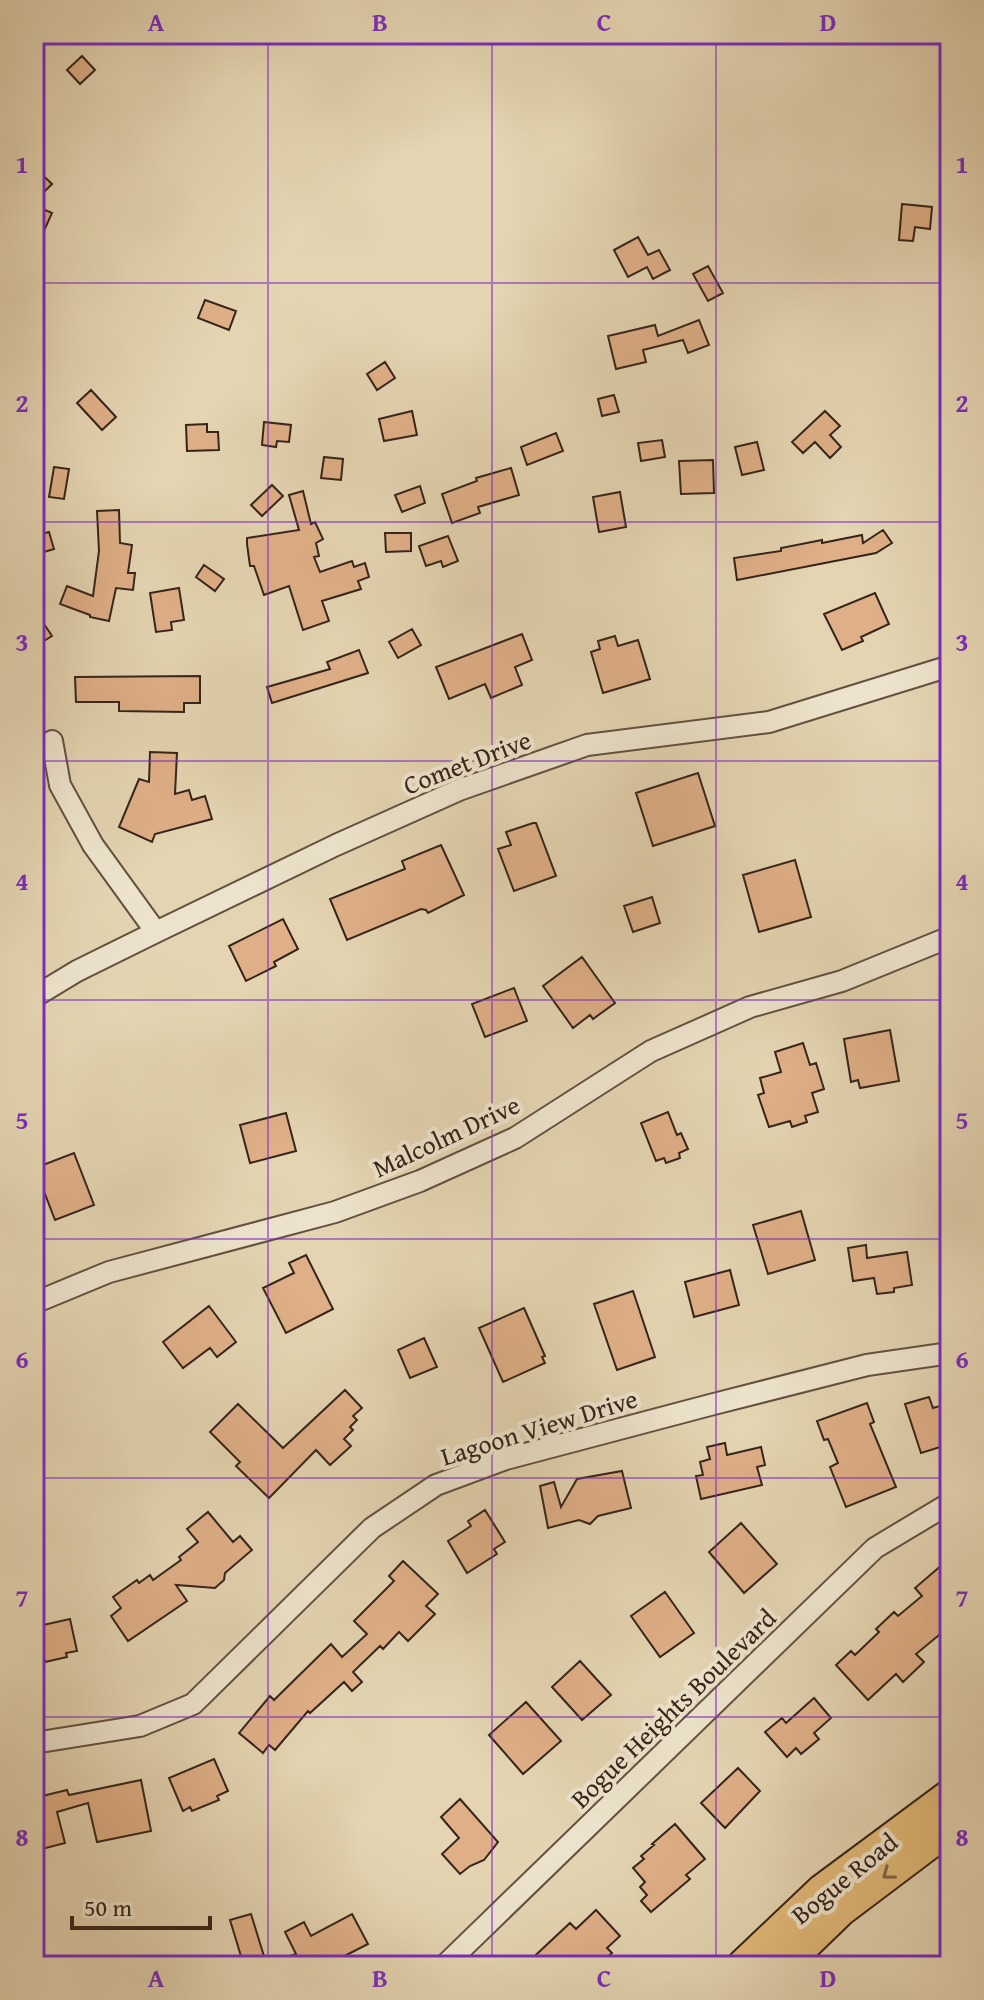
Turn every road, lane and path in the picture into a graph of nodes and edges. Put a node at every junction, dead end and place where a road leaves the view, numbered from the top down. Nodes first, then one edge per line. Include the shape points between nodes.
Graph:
1 (950, 666) edge
2 (52, 741) dead end
3 (156, 932) junction
4 (950, 937) edge
5 (34, 997) edge
6 (34, 1303) edge
7 (950, 1353) edge
8 (950, 1503) edge
9 (34, 1743) edge
10 (950, 1796) edge
11 (950, 1827) edge
12 (444, 1966) edge
13 (743, 1966) edge
14 (782, 1966) edge

1 - 3 street, Comet Drive via 769,722 587,745 459,790
2 - 3 street via 60,785 93,845
3 - 5 street, Comet Drive
4 - 6 street, Malcolm Drive via 842,981 750,1007 651,1051 515,1138 420,1181 335,1212 109,1272
7 - 9 street, Lagoon View Drive via 867,1365 710,1405 506,1459 436,1485 372,1528 193,1704 140,1726
8 - 12 street, Bogue Heights Boulevard via 875,1548
10 - 13 main road, Bogue Road via 822,1891
11 -> 14 main road, Bogue Road via 840,1910

